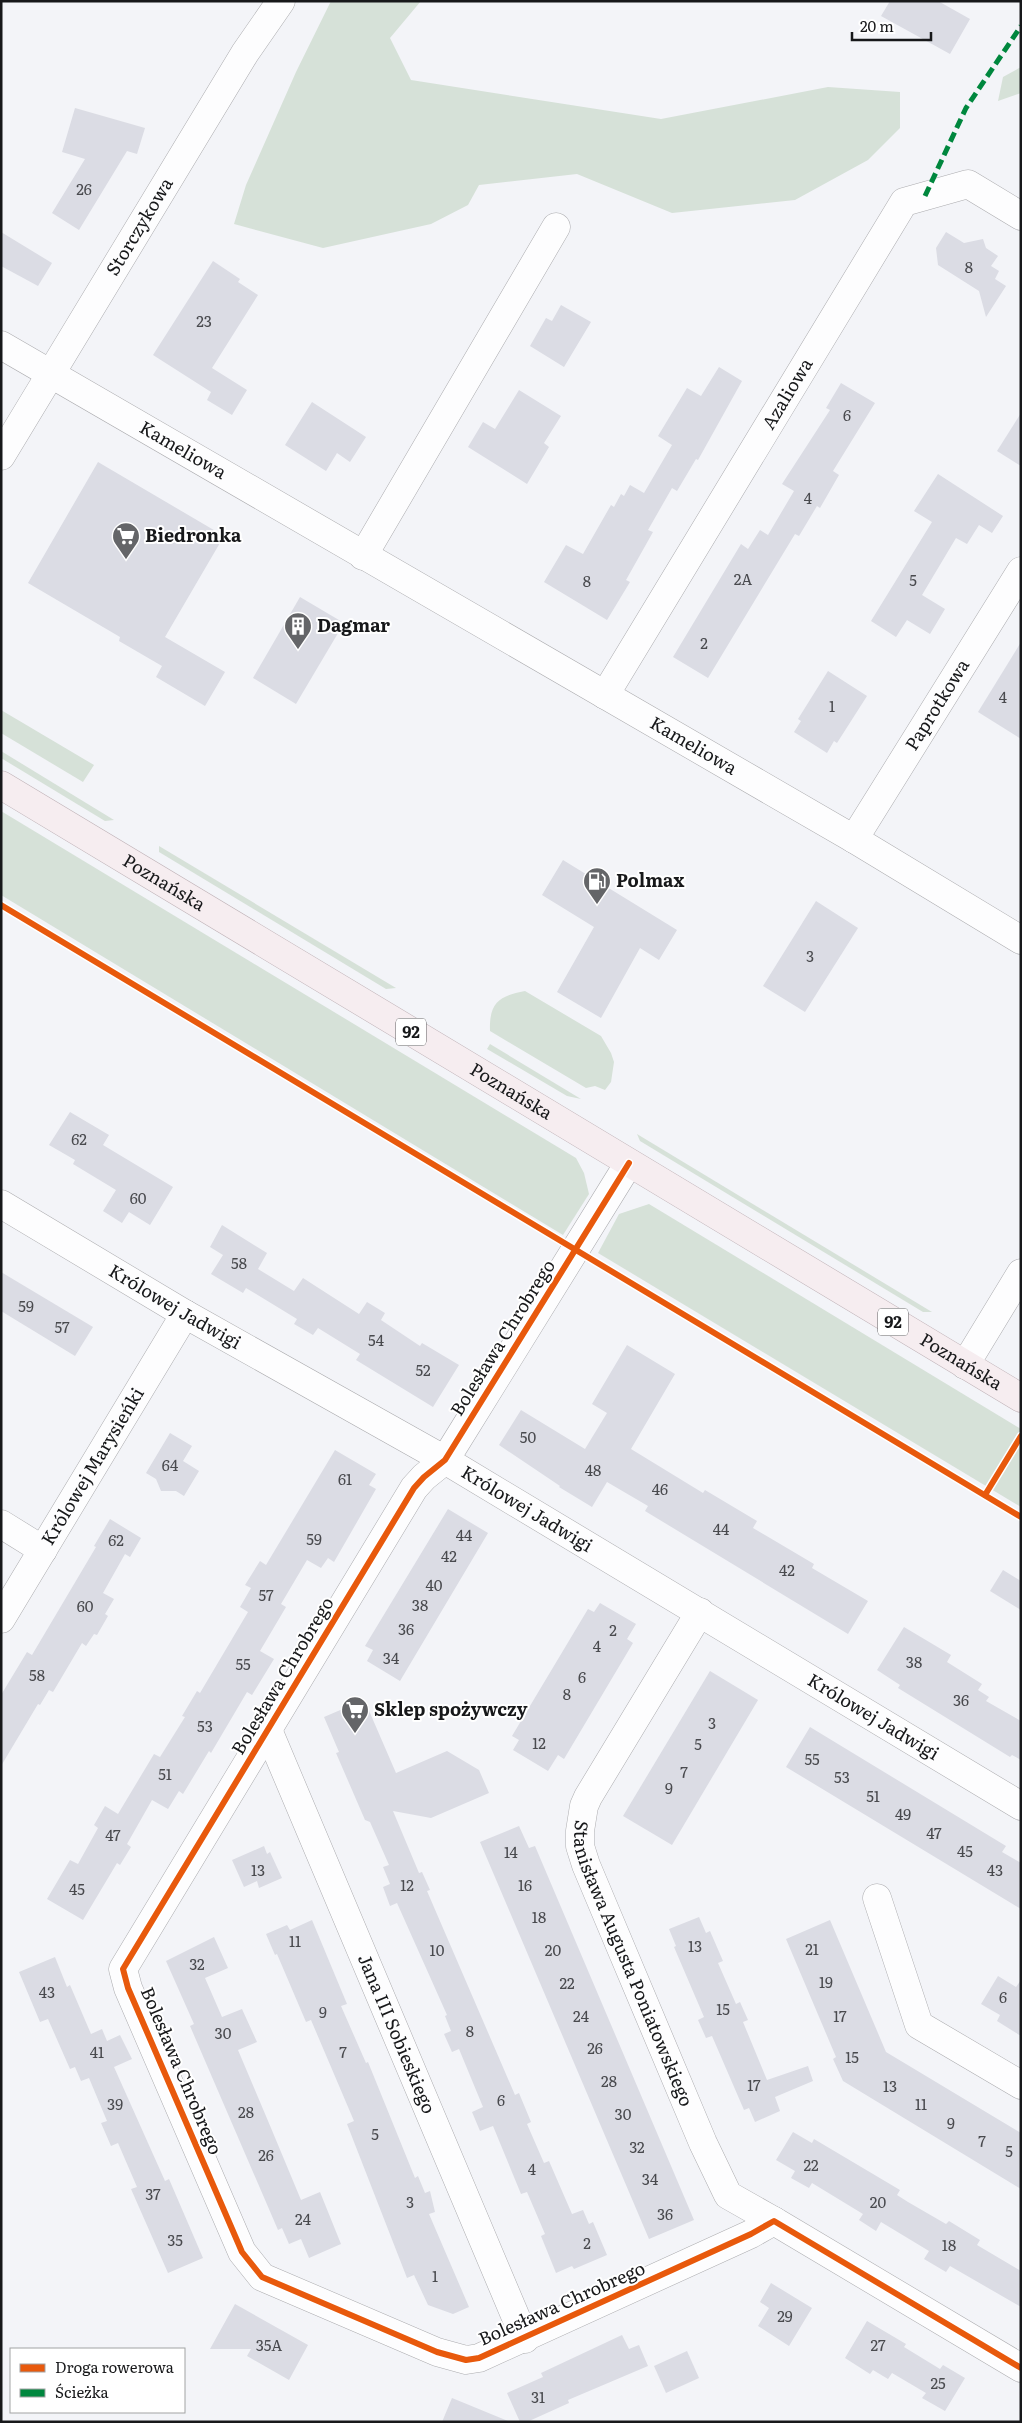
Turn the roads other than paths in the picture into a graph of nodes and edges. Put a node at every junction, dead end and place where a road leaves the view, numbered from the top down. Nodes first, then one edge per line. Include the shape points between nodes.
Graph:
1 (281, 1) edge
2 (1021, 216) edge
3 (556, 227) dead end
4 (1, 345) edge
5 (52, 374) junction
6 (1, 456) edge
7 (363, 556) junction
8 (1021, 571) edge
9 (605, 695) junction
10 (1, 785) edge
11 (854, 839) junction
12 (1021, 940) edge
13 (629, 1163) junction
14 (1, 1204) edge
15 (1021, 1274) edge
16 (184, 1314) junction
17 (965, 1364) junction
18 (1021, 1398) edge
19 (445, 1460) junction
20 (1, 1524) edge
21 (43, 1550) junction
22 (700, 1612) junction
23 (1, 1619) edge
24 (268, 1730) junction
25 (1021, 1806) edge
26 (877, 1898) dead end
27 (1021, 2085) edge
28 (774, 2221) junction
29 (525, 2338) junction
30 (1021, 2368) edge

1 - 5 street, Storczykowa via 245,53
2 - 9 street, Azaliowa via 968,184 904,202
3 - 7 street
4 - 5 street, Kameliowa
5 - 6 street, Storczykowa
5 - 7 street, Kameliowa
7 - 9 street, Kameliowa
8 - 11 street, Paprotkowa
9 - 11 street, Kameliowa
10 - 13 main road, Poznańska / 92
11 - 12 street, Kameliowa
13 - 17 main road, Poznańska / 92
13 - 19 street, Bolesława Chrobrego
14 - 16 street, Królowej Jadwigi
15 - 17 street
16 - 19 street, Królowej Jadwigi
16 - 21 street, Królowej Marysieńki
17 - 18 main road, Poznańska / 92
19 - 22 street, Królowej Jadwigi
19 - 24 street, Bolesława Chrobrego via 414,1488
20 - 21 street
21 - 23 street, Królowej Marysieńki
22 - 25 street, Królowej Jadwigi
22 - 28 street, Stanisława Augusta Poniatowskiego via 588,1797 581,1819 580,1846 603,1907 728,2195
24 - 29 street, Jana III Sobieskiego
24 - 29 street, Bolesława Chrobrego via 124,1970 128,1988 242,2252 262,2277 437,2352 466,2360 479,2358
26 - 27 street via 919,2025
28 - 29 street, Bolesława Chrobrego
28 - 30 street

